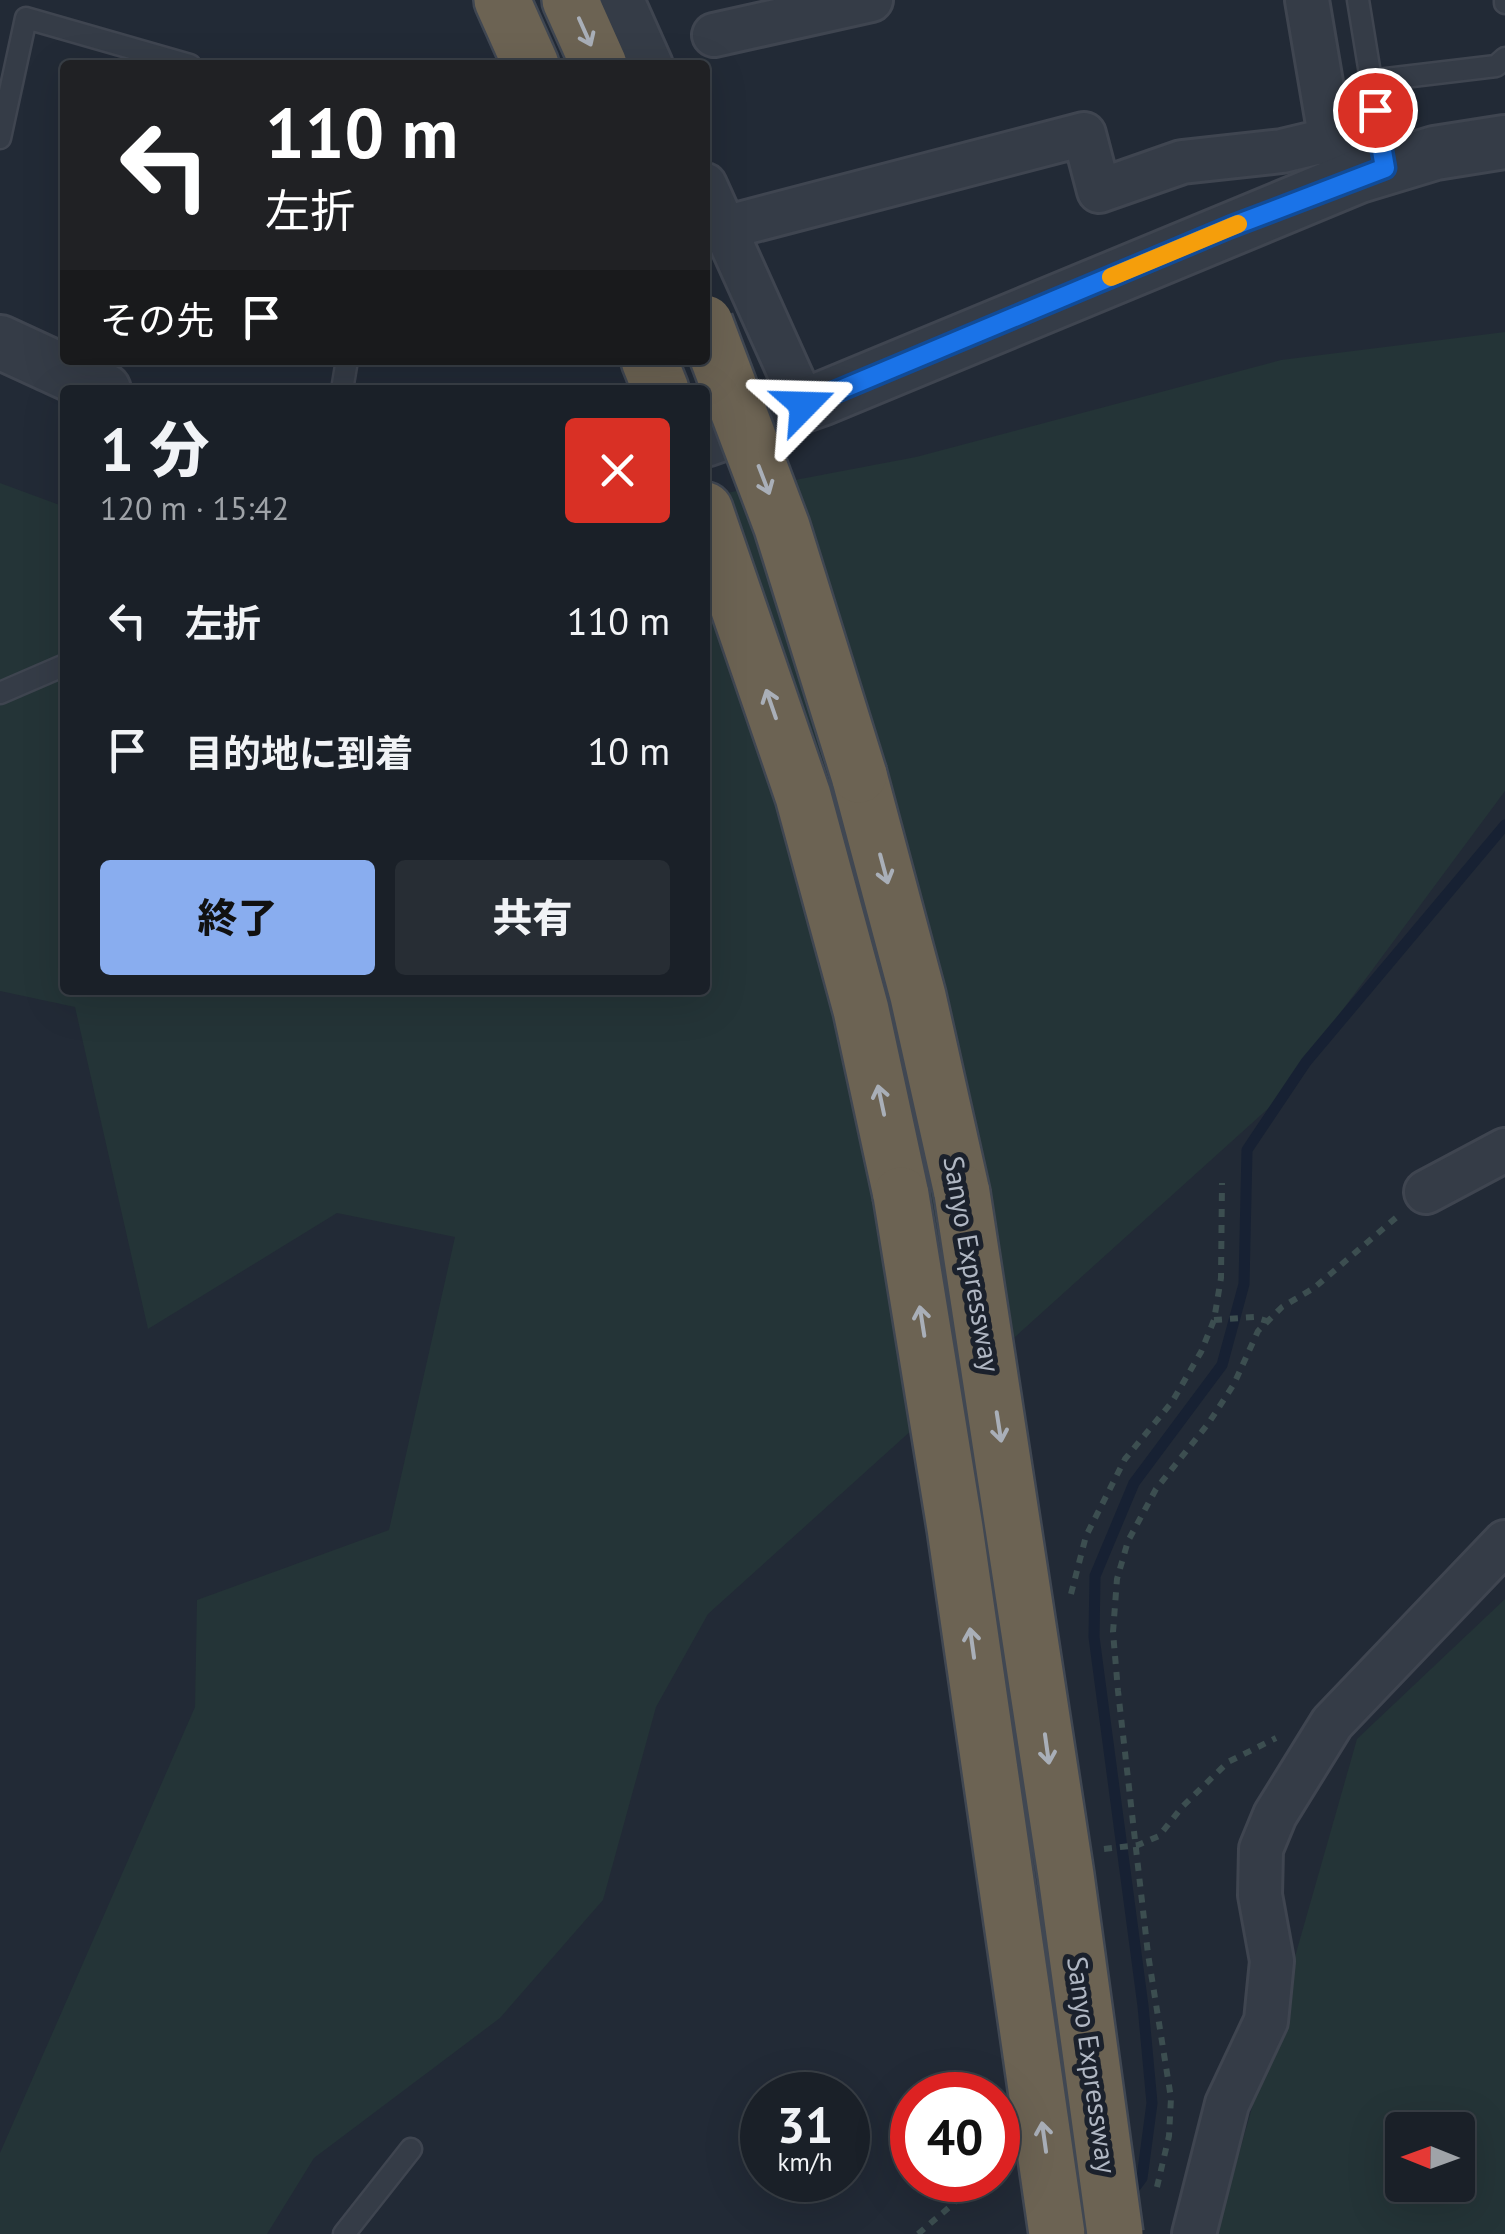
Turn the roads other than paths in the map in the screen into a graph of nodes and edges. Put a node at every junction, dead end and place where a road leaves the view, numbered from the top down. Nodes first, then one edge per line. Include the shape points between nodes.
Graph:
1 (502, 0) edge
2 (570, 0) edge
3 (622, 0) edge
4 (871, 0) edge
5 (1308, 0) edge
6 (1358, 0) edge
7 (778, 10) edge
8 (714, 36) dead end
9 (1505, 58) edge
10 (173, 60) edge
11 (530, 60) edge
12 (597, 60) edge
13 (649, 60) edge
14 (1370, 81) junction
15 (0, 138) edge
16 (1505, 142) edge
17 (1355, 163) junction
18 (710, 196) edge
19 (724, 228) junction
20 (710, 336) edge
21 (0, 342) edge
22 (93, 385) edge
23 (804, 405) junction
24 (710, 438) edge
25 (710, 525) edge
26 (60, 667) edge
27 (0, 693) edge
28 (1505, 1150) edge
29 (1426, 1192) road end
30 (1505, 1542) edge
31 (412, 2149) dead end
32 (344, 2234) edge
33 (1057, 2234) edge
34 (1115, 2234) edge
35 (1194, 2234) edge

1 - 11 highway
2 -> 12 highway
3 - 13 street
4 - 7 street
5 - 17 street
6 - 14 lane
7 - 8 street
9 - 14 lane via 1496,66
10 - 15 lane via 26,18
14 - 17 lane
16 - 17 street
17 - 19 street via 1282,151 1182,162 1099,191 1084,134
17 - 23 street
18 - 19 street
19 - 23 street
20 -> 34 highway, Sanyo Expressway, bridge via 782,527 859,774 962,1193
21 - 22 street
23 - 24 street
33 -> 25 highway, Sanyo Expressway, bridge via 901,1195 861,1010 803,796
26 - 27 lane
28 - 29 street
30 - 35 street via 1332,1723 1275,1815 1261,1848 1260,1895 1272,1962 1266,2021 1227,2104
31 - 32 lane

